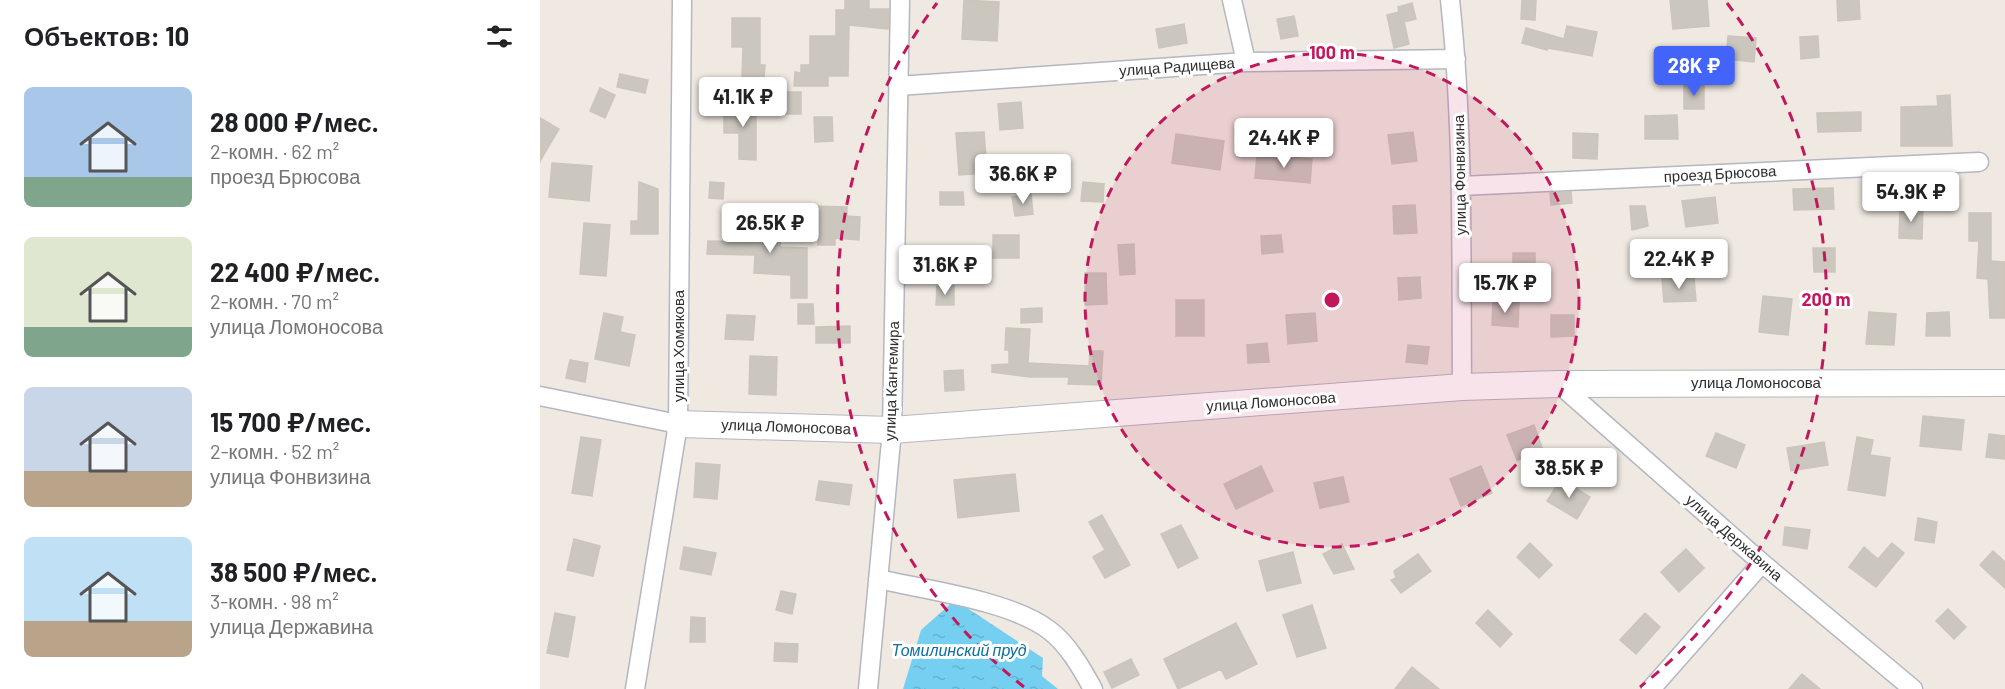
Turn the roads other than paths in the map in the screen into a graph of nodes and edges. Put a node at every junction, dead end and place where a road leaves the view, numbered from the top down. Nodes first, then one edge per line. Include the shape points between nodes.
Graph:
1 (682, 0) edge
2 (900, 0) edge
3 (1232, 0) edge
4 (1450, 0) edge
5 (1456, 59) junction
6 (1246, 62) junction
7 (898, 86) junction
8 (1979, 162) dead end
9 (1461, 186) junction
10 (2005, 383) edge
11 (1559, 384) junction
12 (1462, 387) junction
13 (540, 396) edge
14 (678, 423) junction
15 (891, 430) junction
16 (1762, 563) junction
17 (878, 579) junction
18 (635, 689) edge
19 (868, 689) edge
20 (1093, 689) edge
21 (1651, 689) edge
22 (1913, 689) edge

1 - 14 street, улица Хомякова
2 - 7 street, улица Кантемира
3 - 6 street
4 - 5 street, улица Фонвизина
5 - 6 street, улица Радищева
5 - 9 street, улица Фонвизина
6 - 7 street, улица Радищева
7 - 15 street, улица Кантемира
8 - 9 street, проезд Брюсова
9 - 12 street, улица Фонвизина
10 - 11 street, улица Ломоносова
11 - 12 street, улица Ломоносова
11 - 16 street, улица Державина
12 - 15 street, улица Ломоносова
13 - 14 street, улица Ломоносова
14 - 15 street, улица Ломоносова
14 - 18 street, улица Хомякова
15 - 17 street, улица Кантемира
16 - 21 street
16 - 22 street, улица Державина
17 - 19 street, улица Кантемира
17 - 20 street via 1018,611 1051,631

